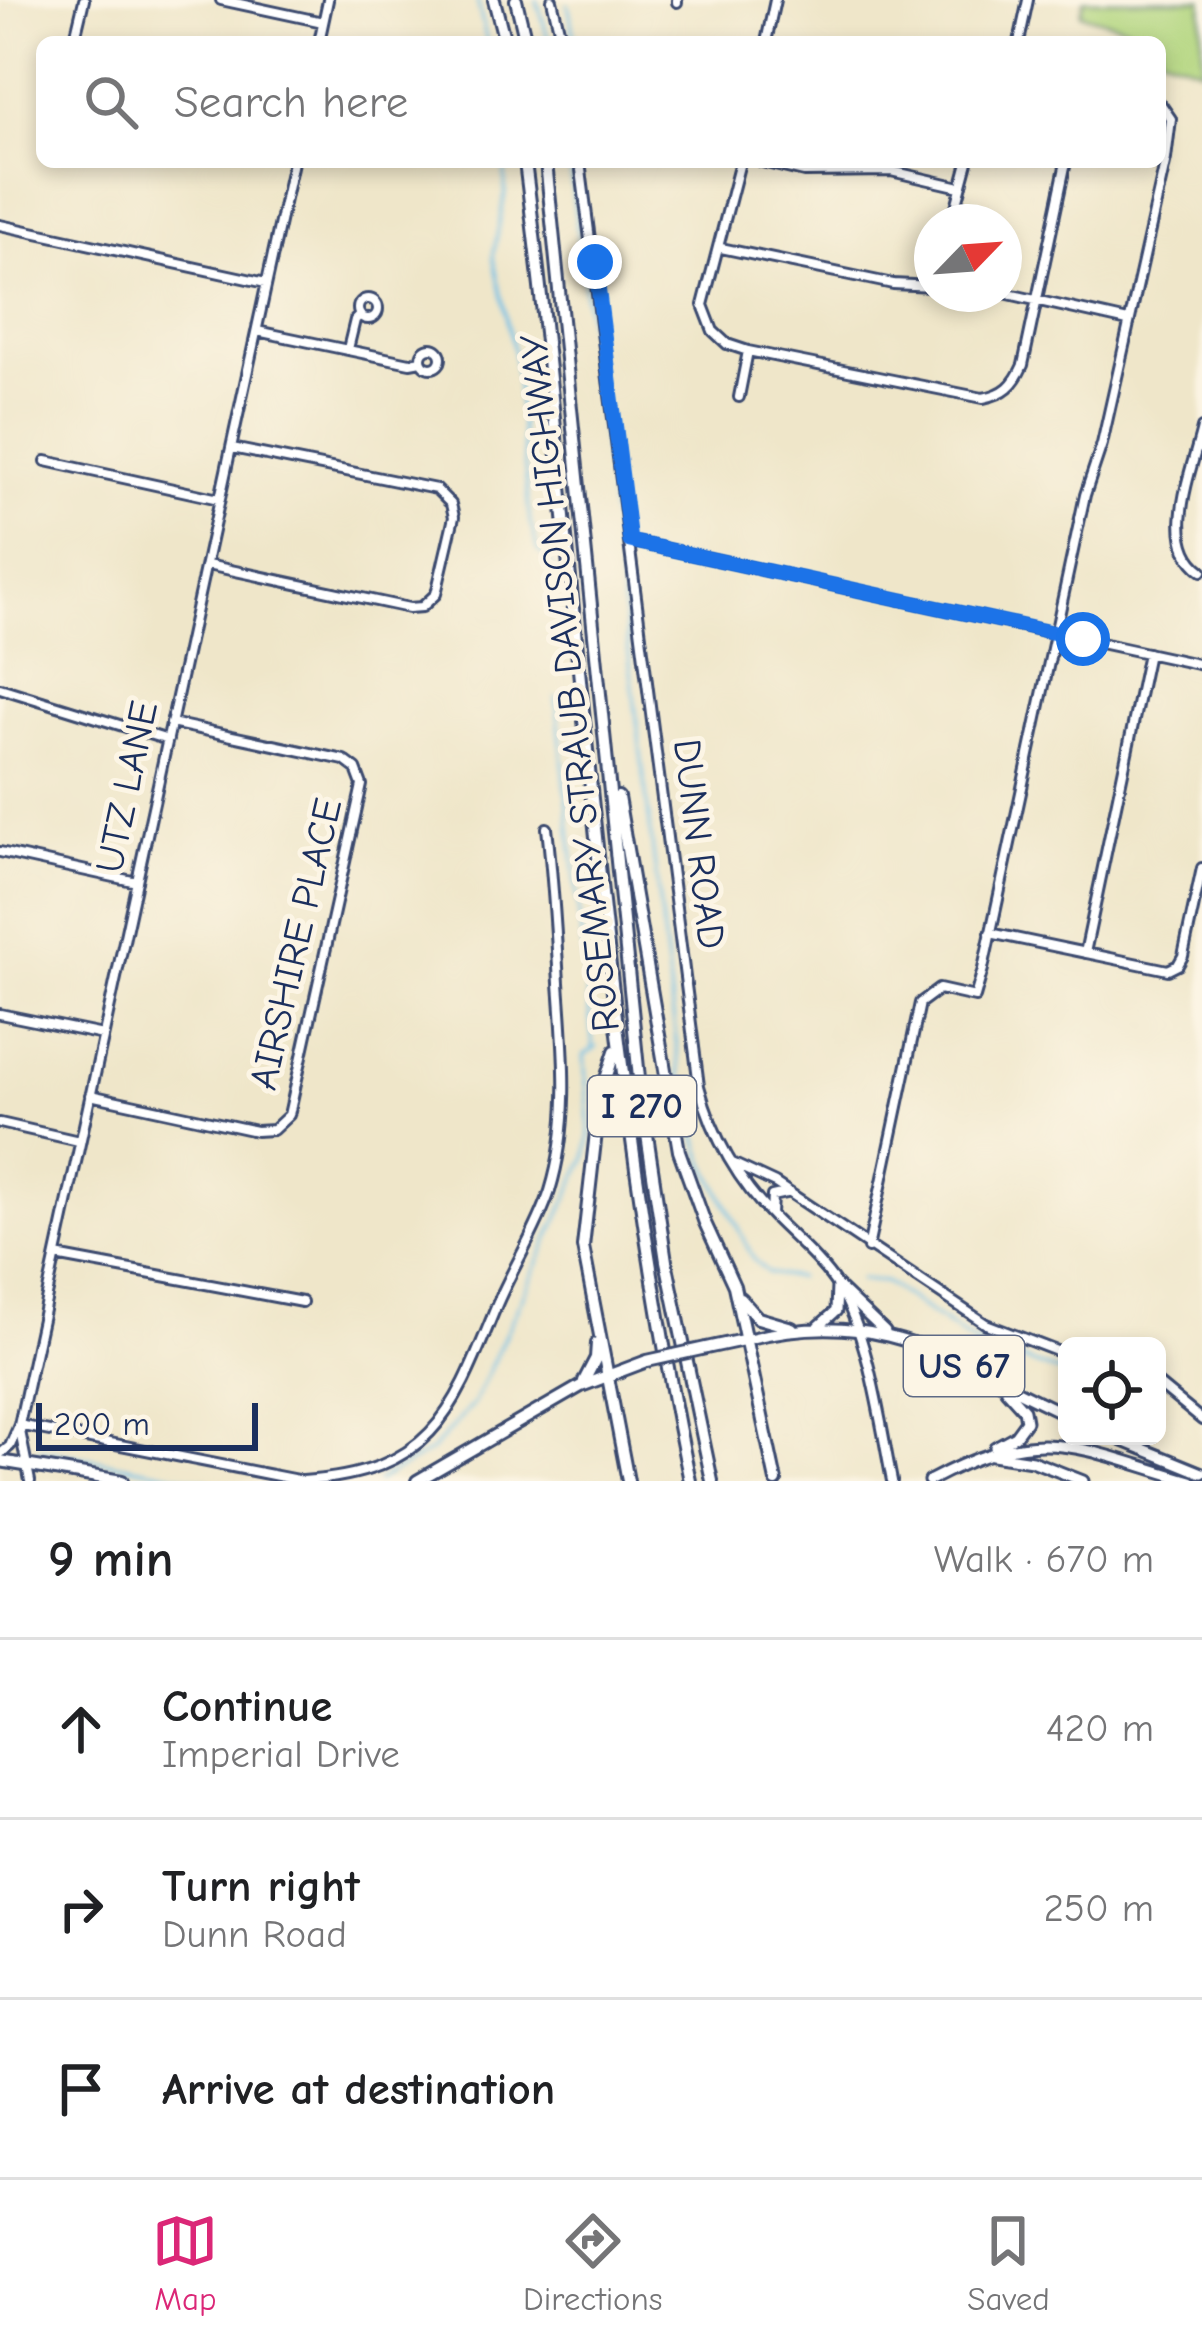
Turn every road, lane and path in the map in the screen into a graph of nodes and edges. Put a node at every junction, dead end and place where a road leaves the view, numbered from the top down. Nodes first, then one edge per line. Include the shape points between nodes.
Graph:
1 (84, 0) edge
2 (221, 0) edge
3 (328, 0) edge
4 (494, 0) edge
5 (516, 0) edge
6 (552, 0) edge
7 (775, 0) edge
8 (1028, 0) edge
9 (323, 22) junction
10 (75, 36) edge
11 (320, 36) edge
12 (503, 36) edge
13 (525, 36) edge
14 (561, 36) edge
15 (767, 36) edge
16 (1020, 36) edge
17 (1166, 110) edge
18 (1166, 150) edge
19 (292, 168) edge
20 (526, 168) edge
21 (547, 168) edge
22 (581, 168) edge
23 (739, 168) edge
24 (787, 168) edge
25 (966, 168) edge
26 (1065, 168) edge
27 (1162, 168) edge
28 (960, 187) junction
29 (956, 204) edge
30 (0, 226) edge
31 (721, 248) junction
32 (266, 283) junction
33 (914, 284) edge
34 (1022, 298) edge
35 (1036, 302) junction
36 (360, 315) dead end
37 (1128, 321) junction
38 (257, 331) junction
39 (348, 349) junction
40 (748, 351) junction
41 (421, 361) dead end
42 (739, 397) dead end
43 (1202, 428) edge
44 (232, 448) junction
45 (46, 461) dead end
46 (219, 499) junction
47 (630, 541) junction
48 (207, 565) junction
49 (1199, 569) edge
50 (1056, 633) junction
51 (1148, 653) junction
52 (1202, 665) edge
53 (0, 688) edge
54 (171, 722) junction
55 (606, 735) junction
56 (168, 740) junction
57 (547, 828) dead end
58 (0, 852) edge
59 (1202, 868) edge
60 (137, 882) junction
61 (991, 934) junction
62 (1084, 953) junction
63 (0, 1014) edge
64 (103, 1035) junction
65 (616, 1048) junction
66 (91, 1095) junction
67 (0, 1124) edge
68 (79, 1141) junction
69 (730, 1162) junction
70 (775, 1184) junction
71 (749, 1189) junction
72 (788, 1193) junction
73 (771, 1216) junction
74 (868, 1248) junction
75 (56, 1256) junction
76 (837, 1286) junction
77 (735, 1291) junction
78 (302, 1303) dead end
79 (740, 1311) junction
80 (596, 1316) junction
81 (819, 1326) junction
82 (792, 1328) junction
83 (857, 1328) junction
84 (889, 1334) junction
85 (748, 1339) junction
86 (1058, 1352) edge
87 (610, 1373) junction
88 (1001, 1384) junction
89 (581, 1386) junction
90 (1166, 1390) edge
91 (1058, 1411) edge
92 (1202, 1420) edge
93 (19, 1424) junction
94 (1133, 1445) edge
95 (0, 1457) edge
96 (975, 1457) junction
97 (25, 1465) junction
98 (1202, 1473) edge
99 (26, 1481) edge
100 (122, 1481) edge
101 (417, 1481) edge
102 (628, 1481) edge
103 (690, 1481) edge
104 (712, 1481) edge
105 (776, 1481) edge
106 (892, 1481) edge
107 (929, 1481) edge
108 (1083, 1481) edge
109 (1191, 1481) edge

1 - 10 street
2 - 9 street
3 - 9 street
4 - 12 highway
5 - 13 highway
6 - 14 street
7 - 15 street
8 - 16 street
9 - 11 street
17 - 18 street
19 - 32 street, UTZ LANE
20 - 65 highway, ROSEMARY STRAUB DAVISON HIGHWAY / I 270
21 - 55 highway, ROSEMARY STRAUB DAVISON HIGHWAY / I 270
22 - 47 street, DUNN ROAD
23 - 31 street
24 - 28 street via 891,171
25 - 28 street
26 - 35 street
27 - 37 street
28 - 29 street
30 - 32 street
31 - 33 street
31 - 40 street via 705,314 719,338
32 - 38 street, UTZ LANE
34 - 35 street
35 - 37 street
35 - 40 street via 1018,377 995,396
36 - 39 street
37 - 50 street
38 - 39 street
38 - 44 street, UTZ LANE
39 - 41 street
40 - 42 street
43 - 49 street via 1180,527
44 - 46 street, UTZ LANE
44 - 48 street via 436,490 454,517 436,594 422,607
45 - 46 street
46 - 48 street, UTZ LANE
47 - 50 street
47 - 69 street, DUNN ROAD via 696,1070
48 - 54 street, UTZ LANE
50 - 51 street
50 - 61 street
51 - 52 street
51 - 62 street
53 - 56 street
54 - 56 street, UTZ LANE
54 - 66 street, AIRSHIRE PLACE via 344,760 362,785 282,1125 256,1131
55 - 77 highway via 679,1151
55 - 104 highway, ROSEMARY STRAUB DAVISON HIGHWAY / I 270 via 650,1167
56 - 60 street, UTZ LANE
57 - 93 street via 566,1083 555,1171 466,1381 436,1426 389,1461 303,1480
58 - 60 street
59 - 62 street via 1178,965 1168,970
60 - 64 street, UTZ LANE
61 - 62 street
61 - 74 street via 975,997 939,989 920,1003
63 - 64 street
64 - 66 street, UTZ LANE
65 - 80 highway via 600,1097 583,1246
65 - 103 highway, ROSEMARY STRAUB DAVISON HIGHWAY / I 270
66 - 68 street, UTZ LANE
67 - 68 street
68 - 75 street, UTZ LANE
69 - 70 street
69 - 71 street, DUNN ROAD
70 - 71 street
70 - 72 street
71 - 73 street, DUNN ROAD
72 - 73 street via 772,1196
72 - 74 street
73 - 76 street, DUNN ROAD
74 - 86 street via 986,1324
75 - 78 street
75 - 93 street, UTZ LANE
76 - 81 main road via 836,1311
76 - 83 street, DUNN ROAD
76 - 84 main road
77 - 79 highway
77 - 82 highway via 758,1318
79 - 82 highway via 754,1324
79 - 85 highway
80 - 87 highway
80 - 89 highway via 596,1358
81 - 82 main road, US 67
81 - 83 main road, US 67
82 - 85 main road, US 67
83 - 84 main road, US 67
83 - 106 street, DUNN ROAD
84 - 88 main road, US 67
85 - 87 highway, US 67, bridge
85 - 105 highway
87 - 89 highway, US 67
87 - 102 highway
88 - 91 main road, US 67
88 - 96 main road via 1026,1421
89 - 101 highway, US 67
90 - 92 street
93 - 95 street, UTZ LANE
93 - 97 street, UTZ LANE
94 - 98 main road
95 - 97 highway
96 - 107 main road, US 67
96 - 108 main road via 1014,1456
96 - 109 main road, US 67 via 1052,1442
97 - 99 highway
97 - 100 highway

